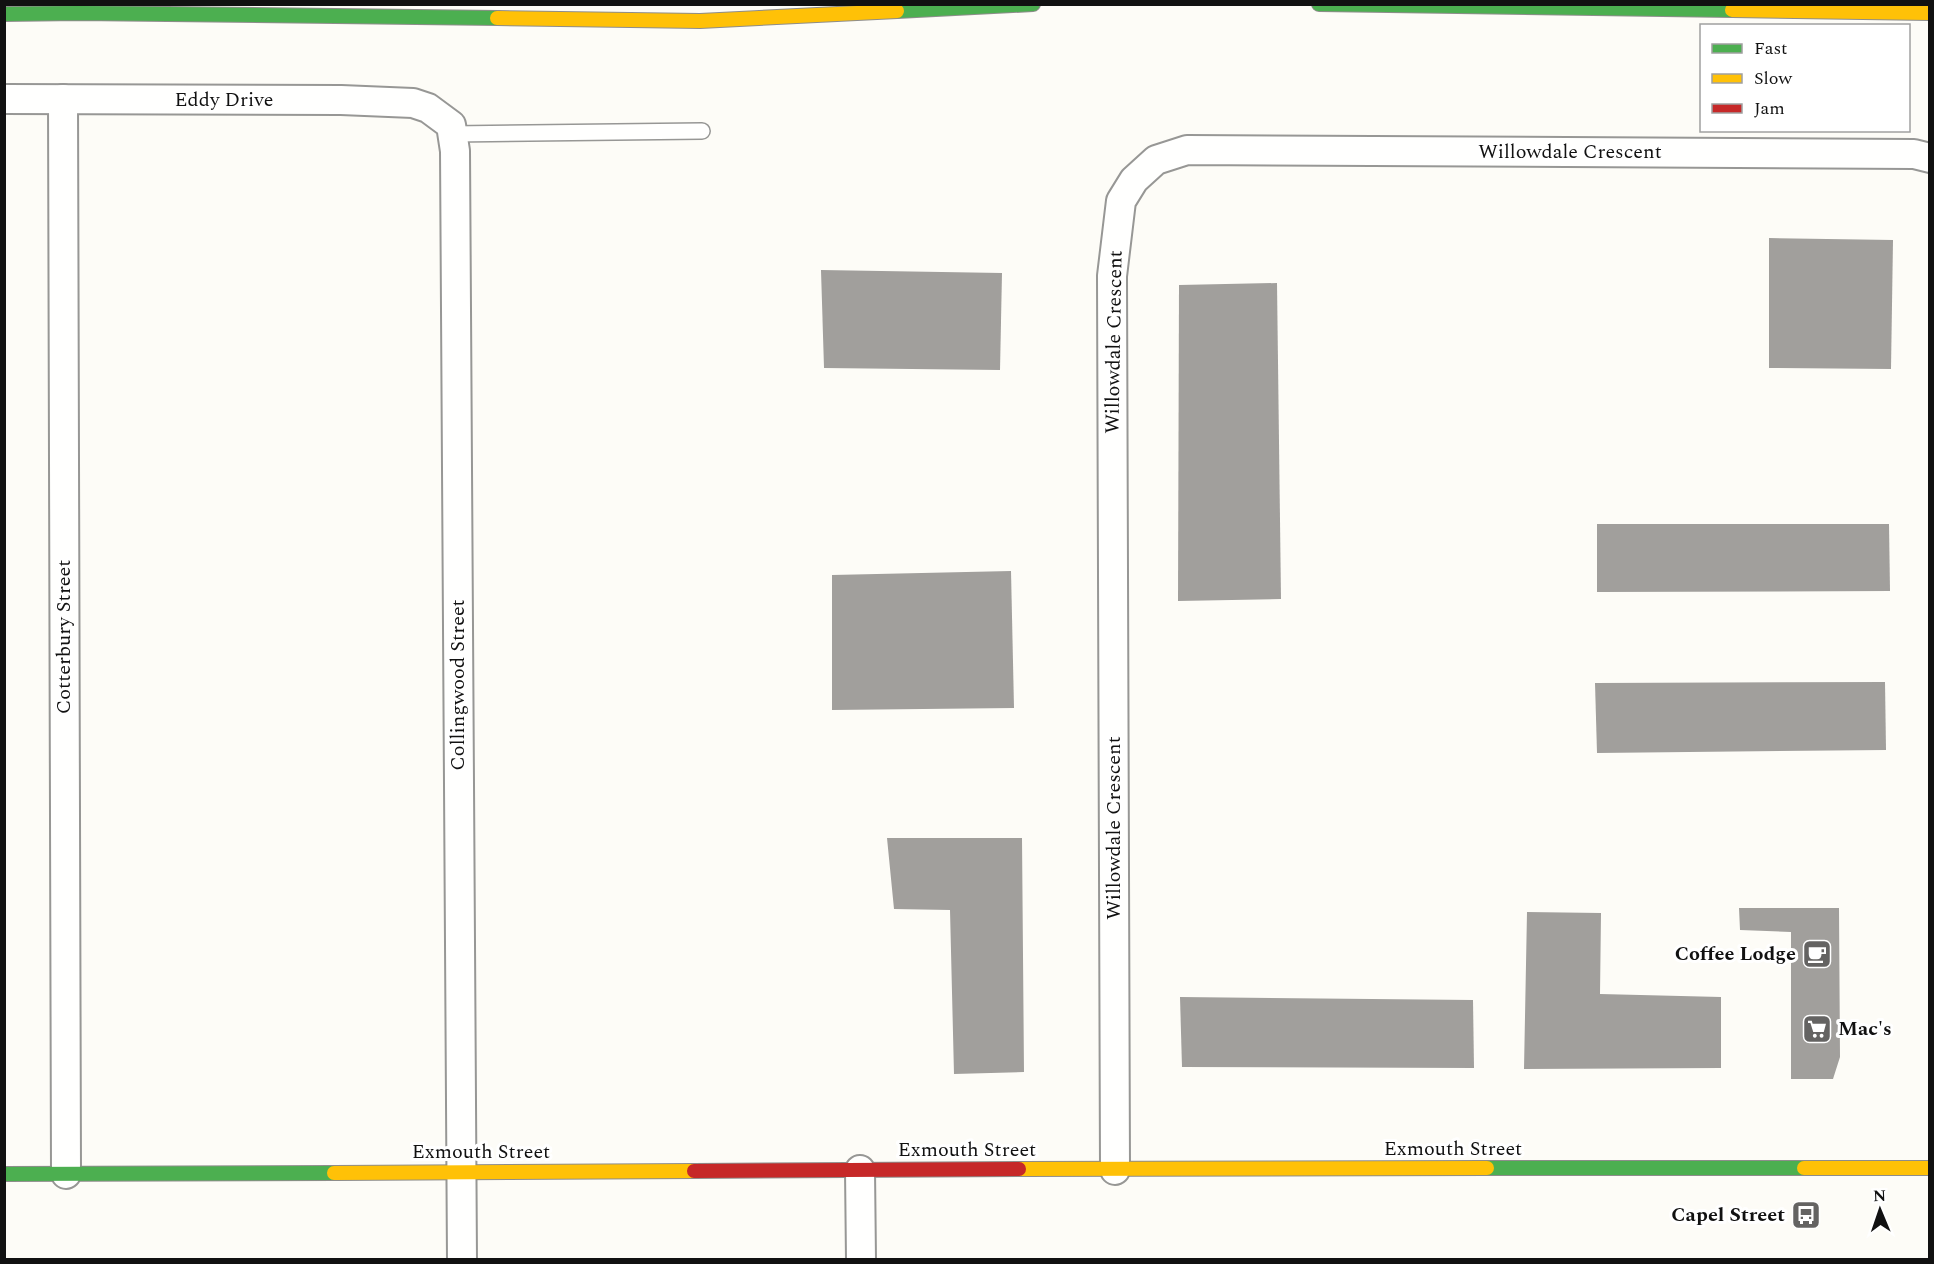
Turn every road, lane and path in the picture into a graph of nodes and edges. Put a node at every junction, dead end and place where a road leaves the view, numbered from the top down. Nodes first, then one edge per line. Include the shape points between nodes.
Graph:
1 (1033, 4) edge
2 (1319, 4) edge
3 (1929, 13) edge
4 (4, 14) edge
5 (4, 99) edge
6 (63, 99) junction
7 (446, 124) junction
8 (702, 131) dead end
9 (1929, 158) edge
10 (1929, 1168) edge
11 (860, 1170) junction
12 (1115, 1170) junction
13 (462, 1171) junction
14 (4, 1174) edge
15 (66, 1174) junction
16 (462, 1260) edge
17 (861, 1260) edge

1 - 4 main road via 700,21
2 - 3 main road
5 - 6 street, Eddy Drive
6 - 7 street, Eddy Drive via 412,103 428,108
6 - 15 street, Cotterbury Street
7 - 8 lane
7 - 13 street, Collingwood Street via 455,163
9 - 12 street, Willowdale Crescent via 1914,154 1187,150 1156,160 1134,180 1121,201 1112,276
10 - 12 main road, Exmouth Street
11 - 12 main road, Exmouth Street
11 - 13 main road, Exmouth Street
11 - 17 street
13 - 15 main road, Exmouth Street
13 - 16 street, Collingwood Street
14 - 15 main road, Exmouth Street

